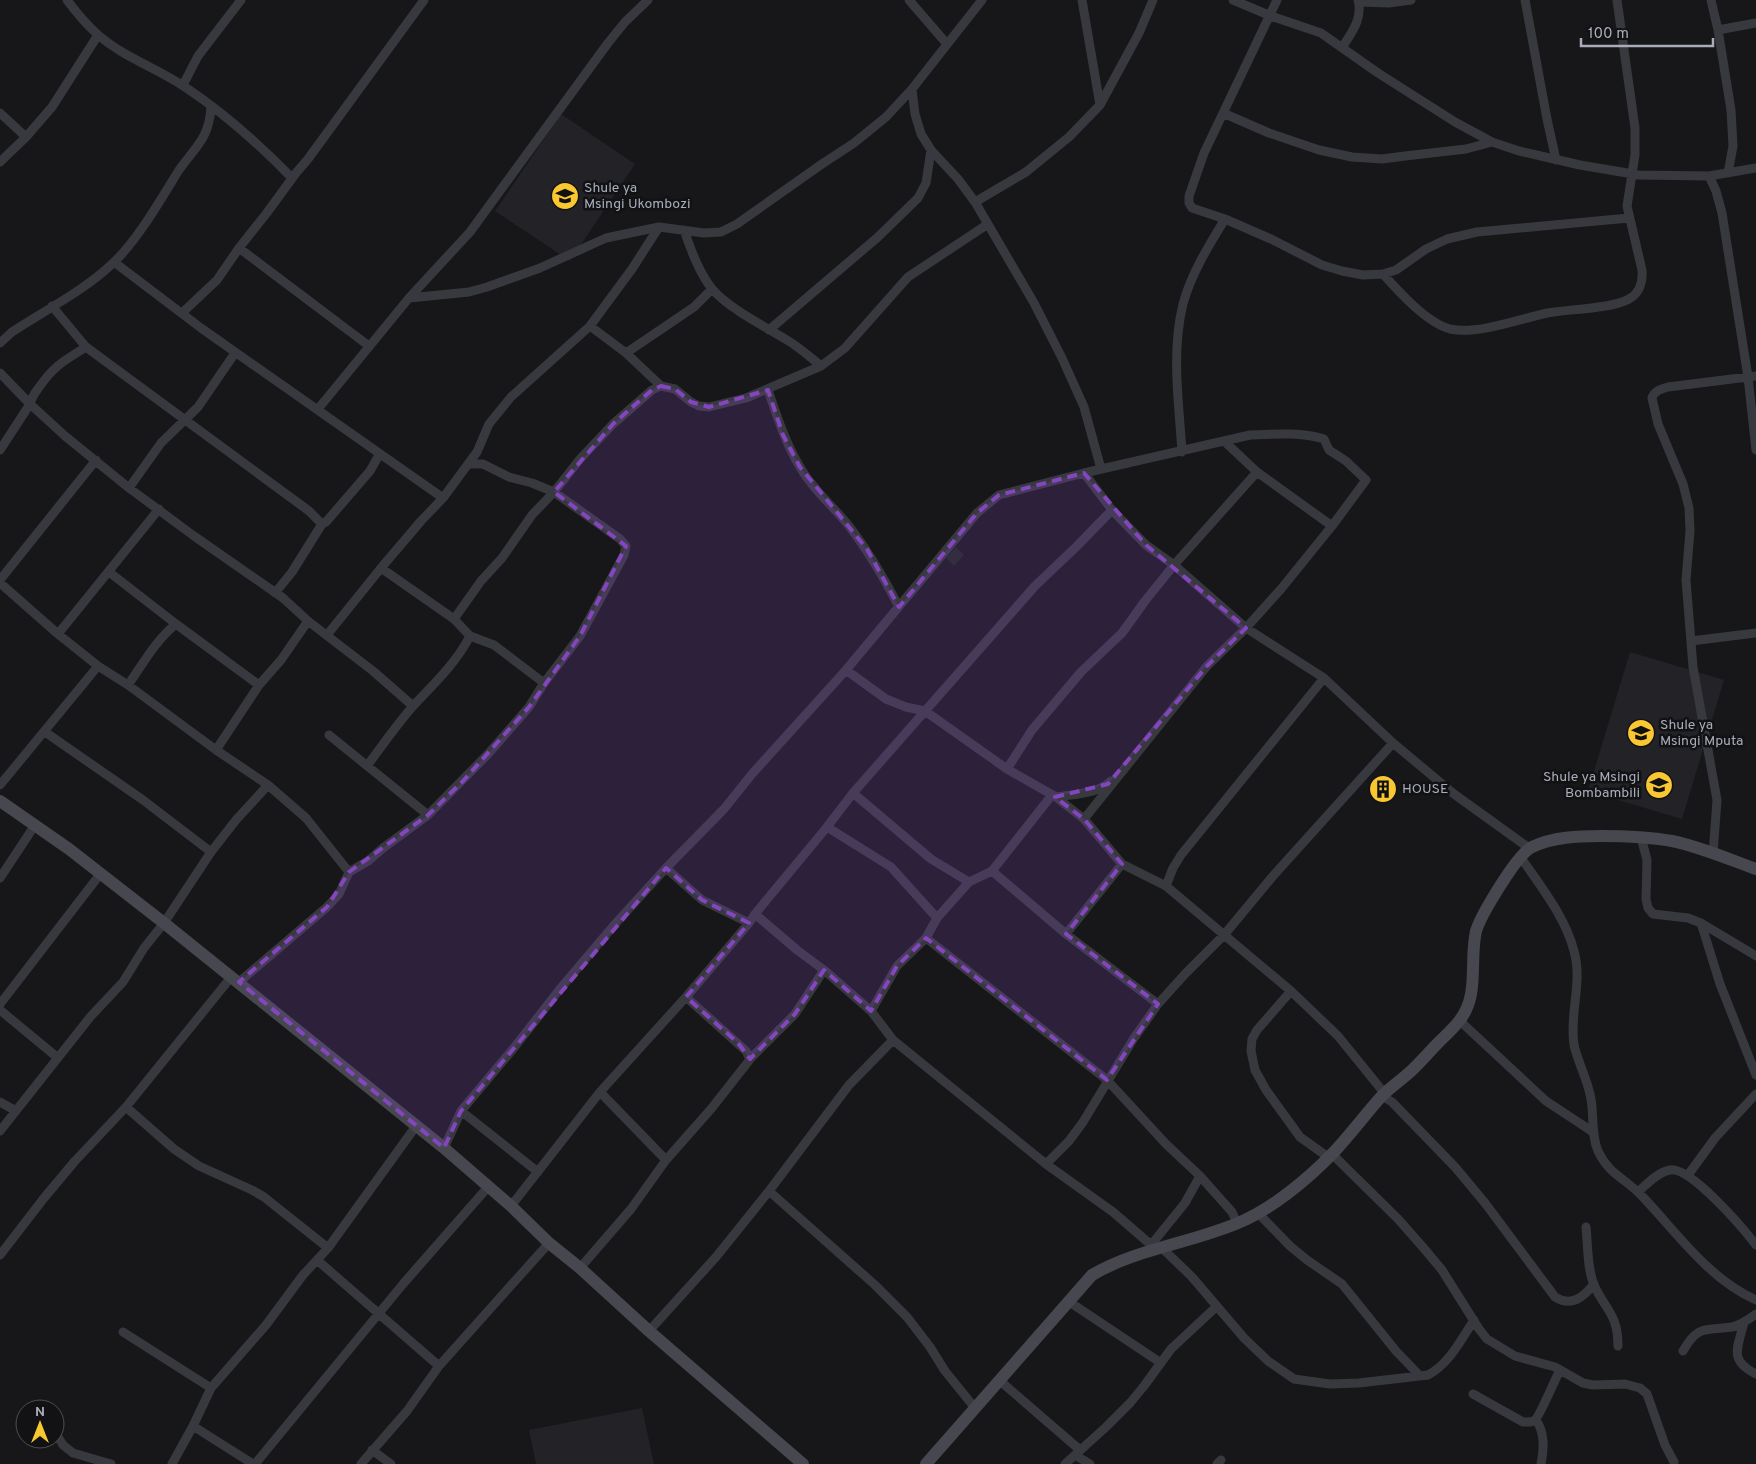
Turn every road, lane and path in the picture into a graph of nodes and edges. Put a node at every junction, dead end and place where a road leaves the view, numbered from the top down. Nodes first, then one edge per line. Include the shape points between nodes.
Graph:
1 (241, 0) edge
2 (424, 0) edge
3 (648, 0) edge
4 (909, 0) edge
5 (982, 0) edge
6 (1082, 0) edge
7 (1153, 0) edge
8 (1233, 0) edge
9 (1277, 0) edge
10 (1411, 0) edge
11 (1525, 0) edge
12 (1617, 0) edge
13 (1711, 0) edge
14 (1358, 1) edge
15 (72, 2) edge
16 (1271, 16) junction
17 (1756, 24) edge
18 (1718, 30) junction
19 (98, 35) junction
20 (947, 44) junction
21 (1343, 46) junction
22 (183, 85) junction
23 (912, 90) junction
24 (1100, 105) junction
25 (211, 107) junction
26 (0, 113) edge
27 (1223, 113) junction
28 (26, 137) junction
29 (1492, 142) junction
30 (930, 150) junction
31 (1556, 160) junction
32 (0, 162) edge
33 (1756, 168) edge
34 (1728, 173) junction
35 (1632, 174) junction
36 (1709, 176) junction
37 (292, 178) junction
38 (975, 202) junction
39 (1629, 218) junction
40 (1225, 219) junction
41 (988, 224) junction
42 (659, 227) junction
43 (684, 230) junction
44 (239, 248) junction
45 (114, 262) junction
46 (1383, 274) junction
47 (712, 289) junction
48 (409, 298) junction
49 (52, 306) junction
50 (182, 313) junction
51 (590, 326) junction
52 (770, 330) junction
53 (0, 343) edge
54 (369, 346) junction
55 (86, 347) junction
56 (235, 353) junction
57 (626, 353) junction
58 (821, 366) junction
59 (0, 373) edge
60 (1752, 376) edge
61 (661, 386) junction
62 (768, 390) junction
63 (30, 404) junction
64 (318, 409) junction
65 (184, 419) junction
66 (1224, 441) junction
67 (0, 450) edge
68 (1756, 450) edge
69 (1182, 452) junction
70 (380, 454) junction
71 (96, 460) junction
72 (469, 464) junction
73 (1101, 469) junction
74 (1257, 472) junction
75 (1084, 473) junction
76 (129, 488) junction
77 (554, 492) junction
78 (443, 498) junction
79 (158, 510) junction
80 (1112, 510) junction
81 (322, 524) junction
82 (1332, 526) junction
83 (1174, 565) junction
84 (381, 568) junction
85 (109, 572) junction
86 (0, 582) edge
87 (275, 593) junction
88 (899, 607) junction
89 (454, 619) junction
90 (308, 621) junction
91 (176, 624) junction
92 (1246, 628) junction
93 (1756, 633) edge
94 (58, 634) junction
95 (328, 635) junction
96 (470, 636) junction
97 (1691, 641) junction
98 (98, 666) junction
99 (846, 670) junction
100 (1324, 678) junction
101 (544, 683) junction
102 (128, 685) junction
103 (259, 685) junction
104 (413, 706) junction
105 (925, 711) junction
106 (44, 732) junction
107 (329, 735) dead end
108 (1394, 743) junction
109 (216, 750) junction
110 (367, 766) junction
111 (1007, 769) junction
112 (1121, 772) junction
113 (0, 784) edge
114 (268, 785) junction
115 (853, 793) junction
116 (1054, 796) junction
117 (0, 801) edge
118 (428, 815) junction
119 (1084, 819) junction
120 (35, 825) junction
121 (827, 827) junction
122 (1641, 837) junction
123 (211, 852) junction
124 (1525, 852) junction
125 (1713, 854) junction
126 (1122, 864) junction
127 (666, 868) junction
128 (1756, 869) edge
129 (349, 872) junction
130 (992, 872) junction
131 (101, 873) junction
132 (0, 878) edge
133 (969, 882) junction
134 (1166, 886) junction
135 (754, 914) junction
136 (937, 918) junction
137 (164, 922) junction
138 (748, 923) junction
139 (1701, 923) junction
140 (1066, 934) junction
141 (1224, 935) junction
142 (926, 938) junction
143 (1756, 956) edge
144 (824, 970) junction
145 (235, 979) junction
146 (1291, 991) junction
147 (686, 997) junction
148 (0, 1004) edge
149 (1158, 1004) junction
150 (0, 1010) edge
151 (871, 1011) junction
152 (1460, 1021) junction
153 (893, 1040) junction
154 (58, 1058) junction
155 (750, 1059) junction
156 (1756, 1075) edge
157 (1107, 1080) junction
158 (600, 1092) junction
159 (1756, 1094) edge
160 (1383, 1095) junction
161 (0, 1102) edge
162 (126, 1107) junction
163 (16, 1111) junction
164 (461, 1111) junction
165 (416, 1126) junction
166 (0, 1131) edge
167 (1593, 1132) junction
168 (444, 1148) junction
169 (1330, 1156) junction
170 (666, 1160) junction
171 (1046, 1164) junction
172 (538, 1172) junction
173 (1688, 1175) junction
174 (1200, 1176) junction
175 (488, 1187) junction
176 (769, 1191) junction
177 (1638, 1192) junction
178 (511, 1206) junction
179 (1258, 1213) junction
180 (1237, 1224) junction
181 (1586, 1227) dead end
182 (548, 1242) junction
183 (1756, 1244) edge
184 (328, 1248) junction
185 (1157, 1248) junction
186 (0, 1255) edge
187 (317, 1260) junction
188 (580, 1268) junction
189 (1594, 1284) junction
190 (1756, 1300) edge
191 (1068, 1301) junction
192 (1216, 1307) junction
193 (379, 1313) junction
194 (1756, 1314) edge
195 (1474, 1320) junction
196 (1744, 1322) junction
197 (650, 1331) junction
198 (123, 1332) dead end
199 (1618, 1346) dead end
200 (1683, 1351) dead end
201 (1161, 1363) junction
202 (439, 1366) junction
203 (1560, 1370) junction
204 (1756, 1374) edge
205 (1420, 1376) junction
206 (999, 1380) junction
207 (211, 1388) junction
208 (1473, 1394) dead end
209 (975, 1408) junction
210 (1536, 1420) junction
211 (193, 1426) junction
212 (65, 1447) edge
213 (372, 1450) junction
214 (1078, 1453) junction
215 (1674, 1462) dead end
216 (111, 1464) edge
217 (172, 1464) edge
218 (254, 1464) edge
219 (361, 1464) edge
220 (391, 1464) edge
221 (803, 1464) edge
222 (926, 1464) edge
223 (1066, 1464) edge
224 (1090, 1464) edge
225 (1541, 1464) edge

1 - 22 street via 198,56
2 - 37 street
3 - 48 street via 608,43 470,232
4 - 20 street
5 - 20 street
6 - 24 street
7 - 24 street
8 - 16 street
9 - 16 street
10 - 14 street via 1389,3
11 - 31 street
12 - 35 street via 1635,128
13 - 18 street
14 - 21 street via 1357,23
15 - 19 street
16 - 21 street via 1321,32
16 - 27 street
17 - 18 street
18 - 34 street via 1732,119 1733,146
19 - 22 street via 140,63
19 - 28 street via 52,107
20 - 23 street
21 - 29 street via 1424,104
22 - 25 street
23 - 30 street via 921,134
23 - 43 street via 854,143 737,224 721,232
24 - 38 street via 1026,172
25 - 37 street via 256,142
25 - 45 street via 210,122 201,142
26 - 28 street
27 - 29 street via 1319,150 1352,158 1382,159 1466,149
27 - 40 street via 1204,153 1188,203 1192,208
28 - 32 street
29 - 31 street
30 - 38 street
30 - 52 street via 926,183 918,198
31 - 35 street
33 - 34 street
34 - 36 street
35 - 36 street
35 - 39 street via 1627,206
36 - 60 street via 1722,213
37 - 44 street
38 - 41 street
39 - 46 street via 1477,232 1426,248 1396,270
39 - 46 street via 1643,280 1631,299 1618,304 1548,313 1468,330 1450,328 1418,309
40 - 46 street via 1322,265 1356,274
40 - 69 street via 1194,275 1178,328 1176,356
41 - 58 street via 908,277 845,348
41 - 73 street via 1062,358 1084,407
42 - 43 street
42 - 48 street via 606,238 540,268 487,287
42 - 51 street
43 - 47 street via 692,253
44 - 50 street via 217,280
44 - 54 street
45 - 49 street
45 - 50 street
47 - 52 street
47 - 57 street via 694,307
48 - 54 street
49 - 53 street
49 - 55 street
50 - 56 street
51 - 57 street
51 - 72 street via 511,397 489,424
52 - 58 street
54 - 64 street
55 - 63 street via 48,374
55 - 65 street
56 - 64 street
56 - 65 street via 198,407
57 - 61 street
58 - 62 street
59 - 63 street
60 - 68 street
60 - 97 street via 1668,387 1658,390 1652,398 1658,424 1683,484 1689,508 1686,580
61 - 62 street via 675,389 699,406 709,407
61 - 77 street via 613,424
62 - 88 street via 783,435 800,467 867,549
63 - 67 street
63 - 71 street
64 - 70 street
65 - 76 street via 161,443
65 - 81 street
66 - 69 street
66 - 74 street
66 - 82 street via 1276,434 1324,439 1328,450 1346,461 1366,480
69 - 73 street
70 - 78 street
70 - 81 street via 370,472
71 - 76 street
71 - 86 street
72 - 77 street via 483,464 510,478
72 - 78 street
73 - 75 street
74 - 82 street
74 - 83 street
75 - 80 street
75 - 88 street via 999,495 977,514
76 - 79 street
77 - 89 street via 532,515
77 - 101 street via 620,539 626,551 580,636
78 - 84 street
79 - 85 street
79 - 87 street
80 - 83 street via 1146,545
80 - 105 street via 1035,586
81 - 87 street
82 - 92 street
83 - 92 street
83 - 111 street via 1122,633 1081,672 1038,723
84 - 89 street
84 - 95 street
85 - 91 street
85 - 94 street
86 - 94 street
87 - 90 street
88 - 99 street
89 - 96 street
90 - 95 street
90 - 103 street
91 - 102 street via 156,644
91 - 103 street
92 - 100 street
92 - 112 street via 1206,666
93 - 97 street
94 - 98 street
95 - 104 street
96 - 101 street via 494,645
96 - 104 street via 450,668
97 - 125 street via 1717,800
98 - 102 street
98 - 106 street
99 - 105 street via 886,699
99 - 127 street via 724,809
100 - 108 street
100 - 134 street via 1181,855
101 - 118 street via 529,707 488,754
102 - 109 street
103 - 109 street
104 - 110 street
105 - 111 street
105 - 115 street
106 - 113 street
106 - 123 street via 143,800
107 - 110 street
108 - 124 street
108 - 141 street
109 - 114 street
110 - 118 street
111 - 116 street
112 - 116 street via 1108,784 1089,792
112 - 119 street
114 - 123 street
114 - 129 street via 306,818
115 - 121 street
115 - 133 street via 931,859
116 - 119 street
116 - 130 street
117 - 120 street
118 - 129 street via 368,862
119 - 126 street
120 - 131 street
120 - 132 street
121 - 135 street
121 - 136 street via 891,867
122 - 124 street via 1580,836 1546,842
122 - 125 street
122 - 139 street via 1647,860 1648,908 1653,914 1688,918
123 - 137 street
124 - 152 street via 1503,881 1476,930 1472,991
124 - 167 street via 1566,927 1574,950 1578,984 1574,1043 1591,1097
125 - 128 street
126 - 134 street
126 - 140 street
127 - 138 street via 702,900
127 - 164 street via 597,945
129 - 145 street via 339,894 328,907
130 - 133 street
130 - 140 street
131 - 137 street
131 - 148 street
133 - 136 street
134 - 141 street
135 - 138 street
135 - 144 street
136 - 142 street
137 - 145 street
137 - 154 street via 123,982
138 - 147 street
139 - 143 street
139 - 156 street via 1720,984
140 - 149 street
141 - 146 street
141 - 149 street
142 - 151 street via 897,966
142 - 157 street
144 - 151 street
144 - 155 street via 795,1014
145 - 162 street
145 - 165 street
146 - 160 street via 1338,1036
146 - 169 street via 1252,1040 1255,1070 1300,1137
147 - 155 street via 738,1043
147 - 158 street
149 - 157 street
150 - 154 street
151 - 153 street
152 - 160 street
152 - 167 street via 1546,1101
153 - 171 street
153 - 176 street via 849,1085
154 - 163 street
155 - 170 street
157 - 171 street via 1083,1122
157 - 174 street
158 - 170 street
158 - 172 street
159 - 173 street
160 - 169 street
160 - 189 street via 1455,1167 1555,1297 1563,1302 1573,1301
161 - 163 street
162 - 184 street via 174,1149 199,1166 264,1197
162 - 186 street via 75,1161
163 - 166 street
164 - 168 street
164 - 172 street
165 - 168 street
165 - 184 street
167 - 177 street via 1608,1169
168 - 175 street
169 - 179 street
169 - 195 street via 1388,1208 1421,1245 1442,1270
170 - 188 street via 631,1210
171 - 185 street
172 - 178 street
173 - 177 street via 1677,1170 1662,1172
173 - 183 street via 1728,1210
174 - 180 street via 1232,1212
174 - 185 street
175 - 178 street
175 - 193 street
176 - 197 street
176 - 209 street via 902,1311
177 - 190 street via 1670,1230 1716,1275
178 - 182 street
179 - 180 street
179 - 205 street via 1307,1260 1346,1288
180 - 185 street
181 - 189 street
182 - 188 street
182 - 202 street
184 - 187 street
185 - 191 street via 1092,1275
185 - 192 street via 1192,1278
187 - 193 street
187 - 207 street
188 - 197 street
189 - 199 street via 1616,1322
191 - 201 street
191 - 206 street
192 - 201 street via 1177,1343
192 - 205 street via 1268,1361 1294,1379 1330,1384
193 - 202 street
193 - 218 street
194 - 196 street
195 - 203 street via 1487,1339 1515,1356
195 - 205 street via 1444,1364 1428,1375
196 - 200 street via 1734,1327 1698,1332
196 - 204 street via 1738,1358 1740,1364
197 - 221 street
198 - 207 street
201 - 214 street via 1130,1403
202 - 213 street via 407,1411
203 - 210 street
203 - 215 street via 1583,1383 1625,1384 1640,1388 1647,1394
206 - 209 street
206 - 214 street
207 - 211 street
208 - 210 street via 1524,1422
209 - 222 street
210 - 225 street via 1543,1434
211 - 217 street
211 - 218 street
212 - 216 street via 73,1453
213 - 219 street
213 - 220 street
214 - 223 street
214 - 224 street

